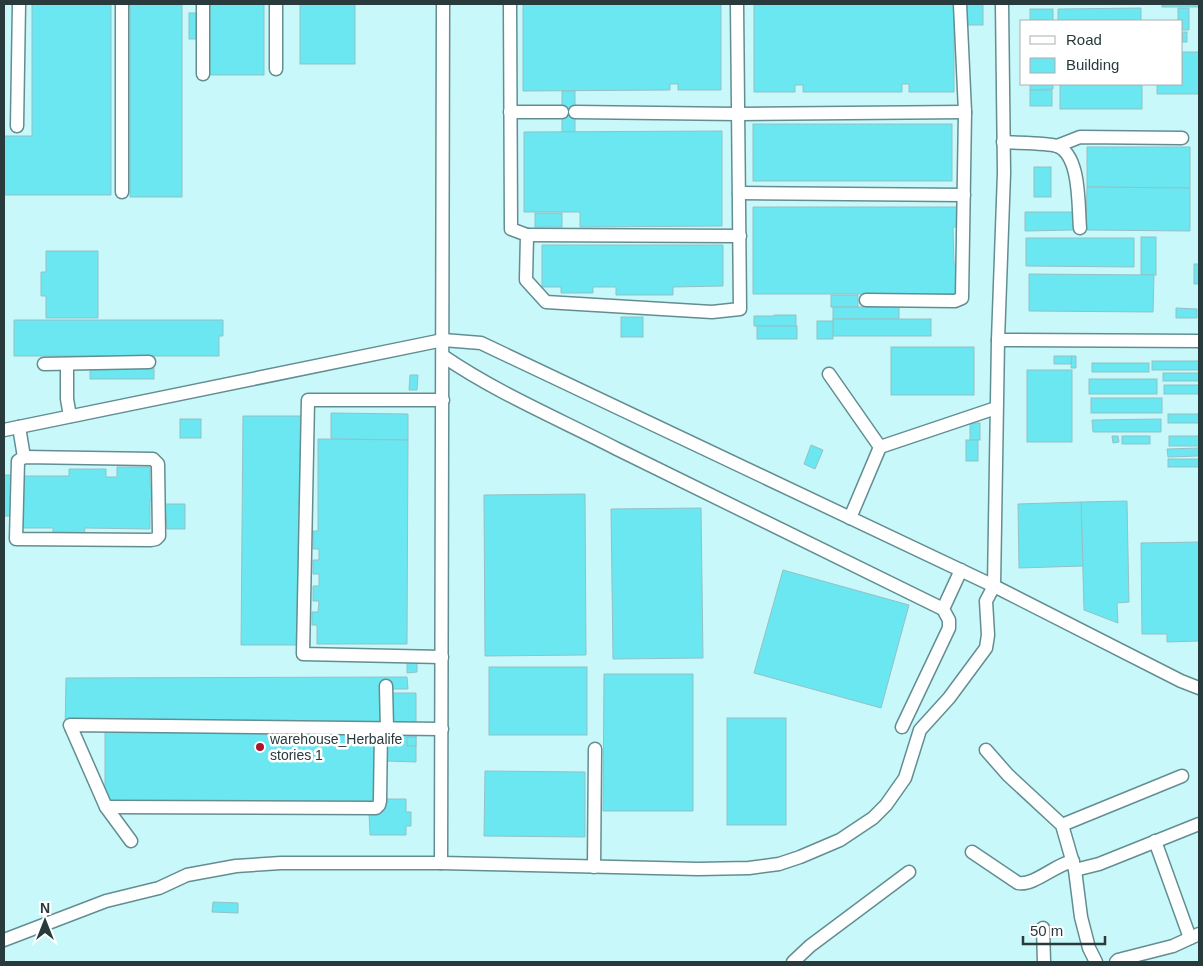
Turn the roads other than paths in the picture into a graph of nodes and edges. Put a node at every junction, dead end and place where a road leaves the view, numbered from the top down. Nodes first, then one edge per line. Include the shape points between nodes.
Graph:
1 (19, 4) edge
2 (122, 4) edge
3 (203, 4) edge
4 (276, 4) edge
5 (443, 4) edge
6 (510, 4) edge
7 (737, 4) edge
8 (960, 4) edge
9 (1002, 4) edge
10 (276, 69) dead end
11 (203, 74) dead end
12 (510, 112) junction
13 (562, 112) dead end
14 (575, 112) dead end
15 (965, 112) junction
16 (738, 114) junction
17 (17, 126) dead end
18 (1182, 138) dead end
19 (1003, 142) junction
20 (1057, 146) junction
21 (122, 192) dead end
22 (739, 193) junction
23 (964, 195) junction
24 (1080, 228) dead end
25 (527, 235) junction
26 (740, 236) junction
27 (866, 300) dead end
28 (443, 340) junction
29 (998, 340) junction
30 (1199, 341) edge
31 (443, 356) junction
32 (150, 362) dead end
33 (44, 364) dead end
34 (66, 364) junction
35 (829, 374) dead end
36 (443, 400) junction
37 (996, 408) junction
38 (70, 416) junction
39 (19, 427) junction
40 (4, 430) edge
41 (880, 447) junction
42 (24, 457) junction
43 (850, 518) junction
44 (961, 570) junction
45 (994, 586) junction
46 (944, 609) junction
47 (442, 657) junction
48 (386, 686) dead end
49 (1199, 688) edge
50 (902, 726) dead end
51 (384, 729) junction
52 (442, 730) junction
53 (595, 749) dead end
54 (986, 750) dead end
55 (1182, 776) dead end
56 (106, 807) junction
57 (1199, 824) edge
58 (1062, 825) junction
59 (130, 841) dead end
60 (1155, 841) junction
61 (972, 852) dead end
62 (441, 863) junction
63 (1074, 865) junction
64 (594, 866) junction
65 (909, 872) dead end
66 (1043, 928) dead end
67 (1195, 936) edge
68 (4, 940) edge
69 (793, 962) edge
70 (1044, 962) edge
71 (1096, 962) edge
72 (1116, 962) edge

1 - 17 street
2 - 21 street
3 - 11 street
4 - 10 street
5 - 28 street
6 - 12 street
7 - 16 street
8 - 15 street
9 - 19 street
12 - 13 street
12 - 25 street via 511,229
14 - 16 street
15 - 16 street
15 - 23 street
16 - 22 street
18 - 20 street via 1080,137
19 - 20 street
19 - 29 street
20 - 24 street via 1069,154 1075,170
22 - 23 street
22 - 26 street
23 - 27 street via 962,298 956,301
25 - 26 street
25 - 26 street via 526,280 546,302 712,312 740,309
28 - 31 street
28 - 38 street
28 - 43 street via 481,343
29 - 30 street
29 - 37 street
31 - 36 street
31 - 46 street via 533,406
32 - 34 street
33 - 34 street
34 - 38 street
35 - 41 street
36 - 47 street
36 - 47 street via 308,400 303,654
37 - 41 street
37 - 45 street
38 - 39 street
39 - 40 street
39 - 42 street
41 - 43 street
42 - 42 street via 18,461 16,539 151,540 159,536 158,464 153,459
43 - 44 street
44 - 45 street
44 - 46 street
45 - 49 street
45 - 64 street via 986,601 986,648 949,698 920,730 905,778 886,806 854,832 828,846 779,864 749,868
46 - 50 street via 949,628
47 - 52 street
48 - 51 street
51 - 52 street
51 - 56 street via 380,802 376,808
51 - 56 street via 70,725
52 - 62 street
53 - 64 street
54 - 58 street
55 - 58 street
56 - 59 street
57 - 60 street
58 - 63 street
60 - 63 street via 1099,864
60 - 67 street
61 - 63 street via 1024,884 1062,864
62 - 64 street
62 - 68 street via 236,866 187,875 159,888 106,901
63 - 71 street via 1081,917
65 - 69 street
66 - 70 street
67 - 72 street via 1173,946

